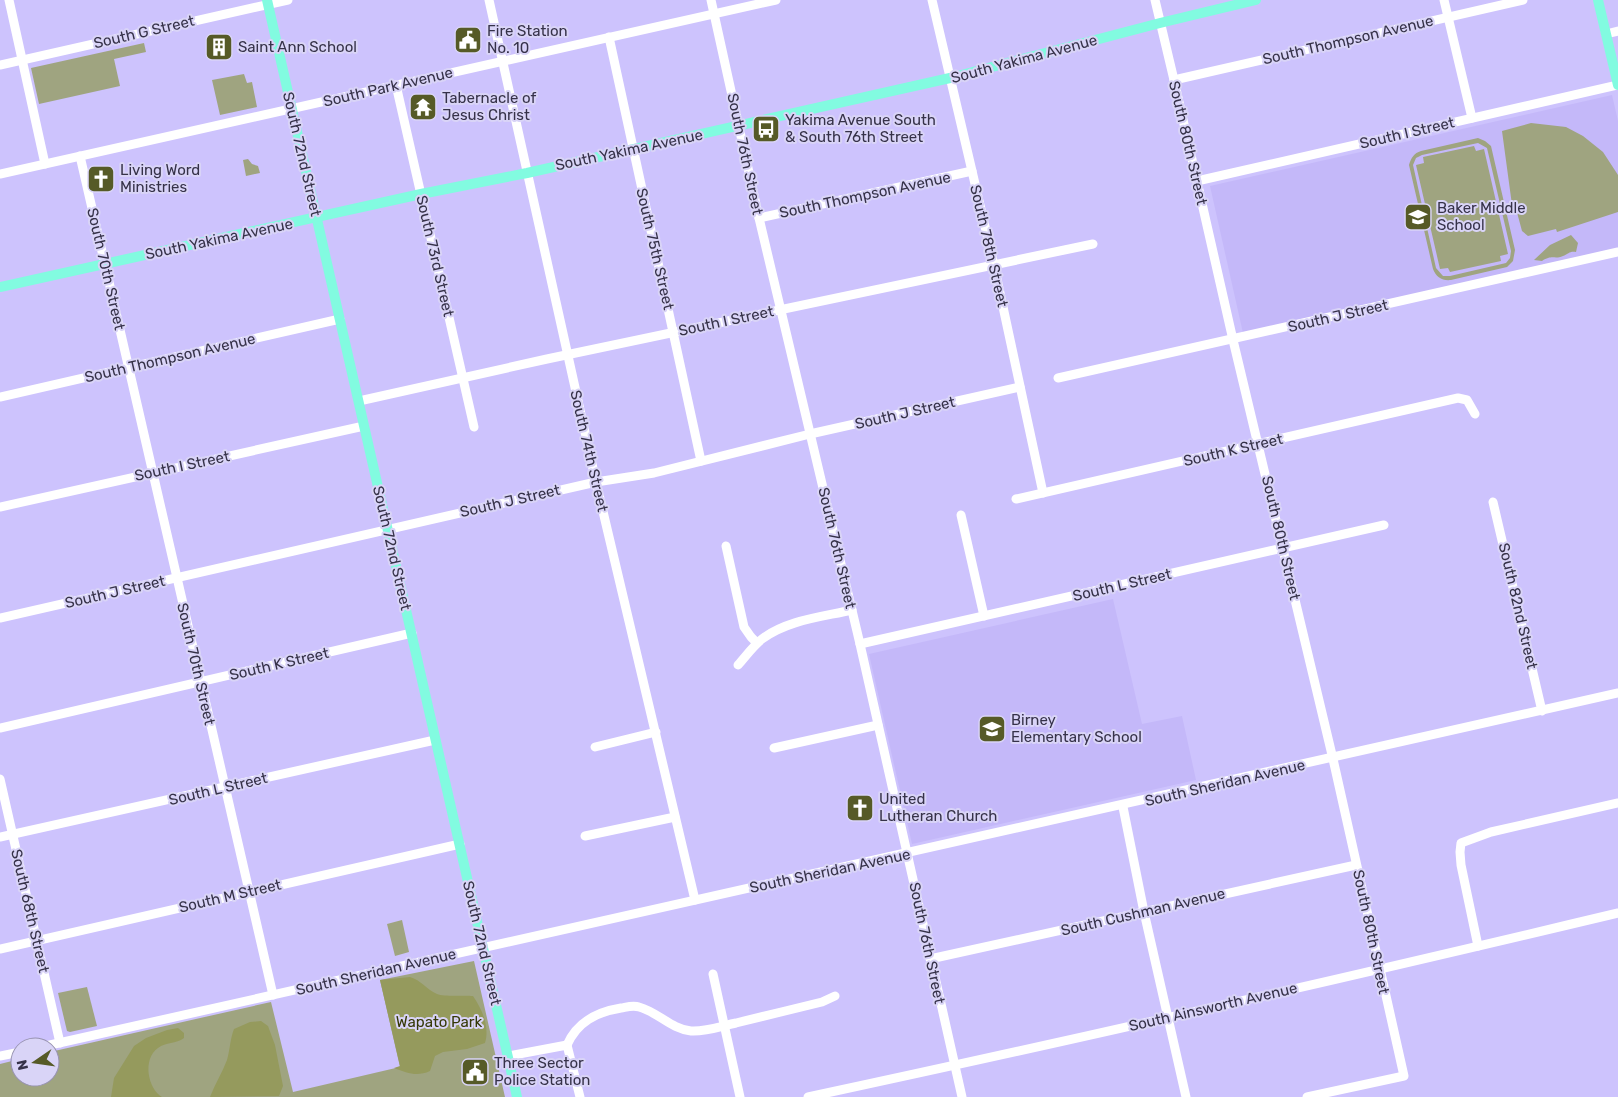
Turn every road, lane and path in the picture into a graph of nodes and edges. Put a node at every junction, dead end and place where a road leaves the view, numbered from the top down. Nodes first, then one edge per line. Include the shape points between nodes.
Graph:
1 (9, 0) edge
2 (288, 0) edge
3 (489, 0) edge
4 (711, 0) edge
5 (776, 0) edge
6 (932, 0) edge
7 (1155, 0) edge
8 (1256, 0) edge
9 (1444, 0) edge
10 (1523, 0) edge
11 (1598, 0) edge
12 (268, 2) edge
13 (714, 14) junction
14 (1448, 17) junction
15 (1160, 23) junction
16 (1618, 31) edge
17 (1606, 34) junction
18 (609, 37) junction
19 (22, 60) junction
20 (502, 61) junction
21 (0, 65) edge
22 (950, 78) junction
23 (1174, 80) junction
24 (396, 85) junction
25 (1618, 85) edge
26 (292, 108) junction
27 (1472, 118) junction
28 (739, 126) junction
29 (632, 149) junction
30 (80, 156) junction
31 (45, 164) junction
32 (972, 171) junction
33 (527, 173) junction
34 (0, 174) edge
35 (1197, 181) junction
36 (421, 194) junction
37 (317, 217) junction
38 (759, 218) junction
39 (1093, 244) dead end
40 (1618, 252) edge
41 (104, 264) junction
42 (994, 265) junction
43 (0, 287) edge
44 (780, 309) junction
45 (340, 319) junction
46 (673, 332) junction
47 (1233, 340) junction
48 (568, 355) junction
49 (129, 368) junction
50 (1058, 378) dead end
51 (463, 379) junction
52 (1020, 387) junction
53 (0, 397) edge
54 (359, 402) junction
55 (1475, 414) dead end
56 (364, 426) junction
57 (474, 427) dead end
58 (810, 434) junction
59 (1259, 444) junction
60 (701, 461) junction
61 (152, 472) junction
62 (596, 482) junction
63 (1043, 493) junction
64 (1016, 499) dead end
65 (1493, 502) dead end
66 (0, 508) edge
67 (961, 515) dead end
68 (1384, 525) dead end
69 (388, 528) junction
70 (726, 546) dead end
71 (1283, 548) junction
72 (176, 578) junction
73 (852, 610) junction
74 (984, 616) junction
75 (0, 618) edge
76 (412, 633) junction
77 (757, 643) junction
78 (860, 644) junction
79 (738, 665) dead end
80 (200, 682) junction
81 (1618, 693) edge
82 (1542, 710) junction
83 (878, 724) junction
84 (0, 728) edge
85 (656, 732) junction
86 (436, 740) junction
87 (594, 747) dead end
88 (774, 748) dead end
89 (1333, 759) junction
90 (0, 779) edge
91 (224, 787) junction
92 (1618, 803) edge
93 (1122, 807) junction
94 (675, 817) junction
95 (13, 834) junction
96 (585, 836) dead end
97 (0, 837) edge
98 (460, 844) junction
99 (908, 854) junction
100 (1356, 865) junction
101 (249, 892) junction
102 (695, 900) junction
103 (1144, 912) junction
104 (1618, 913) edge
105 (36, 940) junction
106 (1478, 946) junction
107 (0, 948) edge
108 (483, 948) junction
109 (930, 960) junction
110 (1379, 970) junction
111 (713, 974) dead end
112 (273, 995) junction
113 (835, 996) dead end
114 (1167, 1017) junction
115 (725, 1025) junction
116 (59, 1037) edge
117 (60, 1043) edge
118 (567, 1045) junction
119 (508, 1056) junction
120 (955, 1066) junction
121 (517, 1097) edge
122 (580, 1097) edge
123 (740, 1097) edge
124 (808, 1097) edge
125 (962, 1097) edge
126 (1186, 1097) edge
127 (1307, 1097) edge

1 - 19 street
2 - 12 street, South G Street
3 - 20 street, South 74th Street
4 - 13 street, South 76th Street
5 - 13 street, South Park Avenue
6 - 22 street, South 78th Street
7 - 15 street, South 80th Street
8 - 15 main road, South Yakima Avenue
9 - 14 street
10 - 14 street, South Thompson Avenue
11 - 17 main road
12 - 19 street, South G Street
12 - 26 main road, South 72nd Street
13 - 18 street, South Park Avenue
13 - 28 street, South 76th Street
14 - 23 street, South Thompson Avenue
14 - 27 street
15 - 22 main road, South Yakima Avenue
15 - 23 street, South 80th Street
16 - 17 street
17 - 25 main road
18 - 20 street, South Park Avenue
18 - 29 street, South 75th Street
19 - 21 street, South G Street
19 - 31 street
20 - 24 street, South Park Avenue
20 - 33 street, South 74th Street
22 - 28 main road, South Yakima Avenue
22 - 32 street, South 78th Street
23 - 35 street, South 80th Street
24 - 26 street, South Park Avenue
24 - 36 street, South 73rd Street
25 - 27 street, South I Street
26 - 30 street, South Park Avenue
26 - 37 main road, South 72nd Street
27 - 35 street, South I Street
28 - 29 main road, South Yakima Avenue
28 - 38 street, South 76th Street
29 - 33 main road, South Yakima Avenue
29 - 46 street, South 75th Street
30 - 31 street, South Park Avenue
30 - 41 street, South 70th Street
31 - 34 street, South Park Avenue
32 - 38 street, South Thompson Avenue
32 - 42 street, South 78th Street
33 - 36 main road, South Yakima Avenue
33 - 48 street, South 74th Street
35 - 47 street, South 80th Street
36 - 37 main road, South Yakima Avenue
36 - 51 street, South 73rd Street
37 - 41 main road, South Yakima Avenue
37 - 45 main road, South 72nd Street
38 - 44 street, South 76th Street
39 - 42 street, South I Street
40 - 47 street, South J Street
41 - 43 main road, South Yakima Avenue
41 - 49 street, South 70th Street
42 - 44 street, South I Street
42 - 52 street, South 78th Street
44 - 46 street, South I Street
44 - 58 street, South 76th Street
45 - 49 street, South Thompson Avenue
45 - 54 main road, South 72nd Street
46 - 48 street, South I Street
46 - 60 street, South 75th Street
47 - 50 street, South J Street
47 - 59 street, South 80th Street
48 - 51 street, South I Street
48 - 62 street, South 74th Street
49 - 53 street, South Thompson Avenue
49 - 61 street, South 70th Street
51 - 54 street, South I Street
51 - 57 street, South 73rd Street
52 - 58 street, South J Street
52 - 63 street, South 78th Street
54 - 56 main road, South 72nd Street
55 - 59 street, South K Street via 1465,399 1450,400
56 - 61 street, South I Street
56 - 69 main road, South 72nd Street
58 - 60 street, South J Street
58 - 73 street, South 76th Street
59 - 63 street, South K Street
59 - 71 street, South 80th Street
60 - 62 street, South J Street via 654,473
61 - 66 street, South I Street
61 - 72 street, South 70th Street
62 - 69 street, South J Street
62 - 85 street, South 74th Street
63 - 64 street, South K Street
65 - 82 street, South 82nd Street
67 - 74 street
68 - 71 street, South L Street
69 - 72 street, South J Street
69 - 76 main road, South 72nd Street
70 - 77 street via 744,627
71 - 74 street, South L Street
71 - 89 street, South 80th Street
72 - 75 street, South J Street
72 - 80 street, South 70th Street
73 - 77 street via 784,627
73 - 78 street, South 76th Street
74 - 78 street, South L Street
76 - 80 street, South K Street
76 - 86 main road, South 72nd Street
77 - 79 street
78 - 83 street, South 76th Street
80 - 84 street, South K Street
80 - 91 street, South 70th Street
81 - 82 street, South Sheridan Avenue
82 - 89 street, South Sheridan Avenue
83 - 88 street
83 - 99 street, South 76th Street
85 - 87 street
85 - 94 street, South 74th Street
86 - 91 street, South L Street
86 - 98 main road, South 72nd Street
89 - 93 street, South Sheridan Avenue
89 - 100 street, South 80th Street
90 - 95 street, South 68th Street
91 - 95 street, South L Street
91 - 101 street, South 70th Street
92 - 106 street via 1491,832 1461,843 1461,865
93 - 99 street, South Sheridan Avenue
93 - 103 street
94 - 96 street
94 - 102 street, South 74th Street
95 - 97 street, South L Street
95 - 105 street, South 68th Street
98 - 101 street, South M Street
98 - 108 main road, South 72nd Street
99 - 102 street, South Sheridan Avenue
99 - 109 street, South 76th Street
100 - 103 street, South Cushman Avenue
100 - 110 street, South 80th Street
101 - 105 street, South M Street
101 - 112 street, South 70th Street
102 - 108 street, South Sheridan Avenue
103 - 109 street, South Cushman Avenue
103 - 114 street
104 - 106 street, South Ainsworth Avenue
105 - 107 street, South M Street
105 - 116 street, South 68th Street
106 - 110 street, South Ainsworth Avenue
108 - 112 street, South Sheridan Avenue
108 - 119 main road, South 72nd Street
109 - 120 street, South 76th Street
110 - 114 street, South Ainsworth Avenue
110 - 127 street, South 80th Street via 1404,1076
111 - 115 street
112 - 117 street, South Sheridan Avenue
113 - 115 street
114 - 120 street, South Ainsworth Avenue
114 - 126 street
115 - 118 street via 691,1031 664,1021 645,1009 630,1006 592,1017 577,1028
115 - 123 street
118 - 119 street
118 - 122 street
119 - 121 main road, South 72nd Street
120 - 124 street, South Ainsworth Avenue
120 - 125 street, South 76th Street

